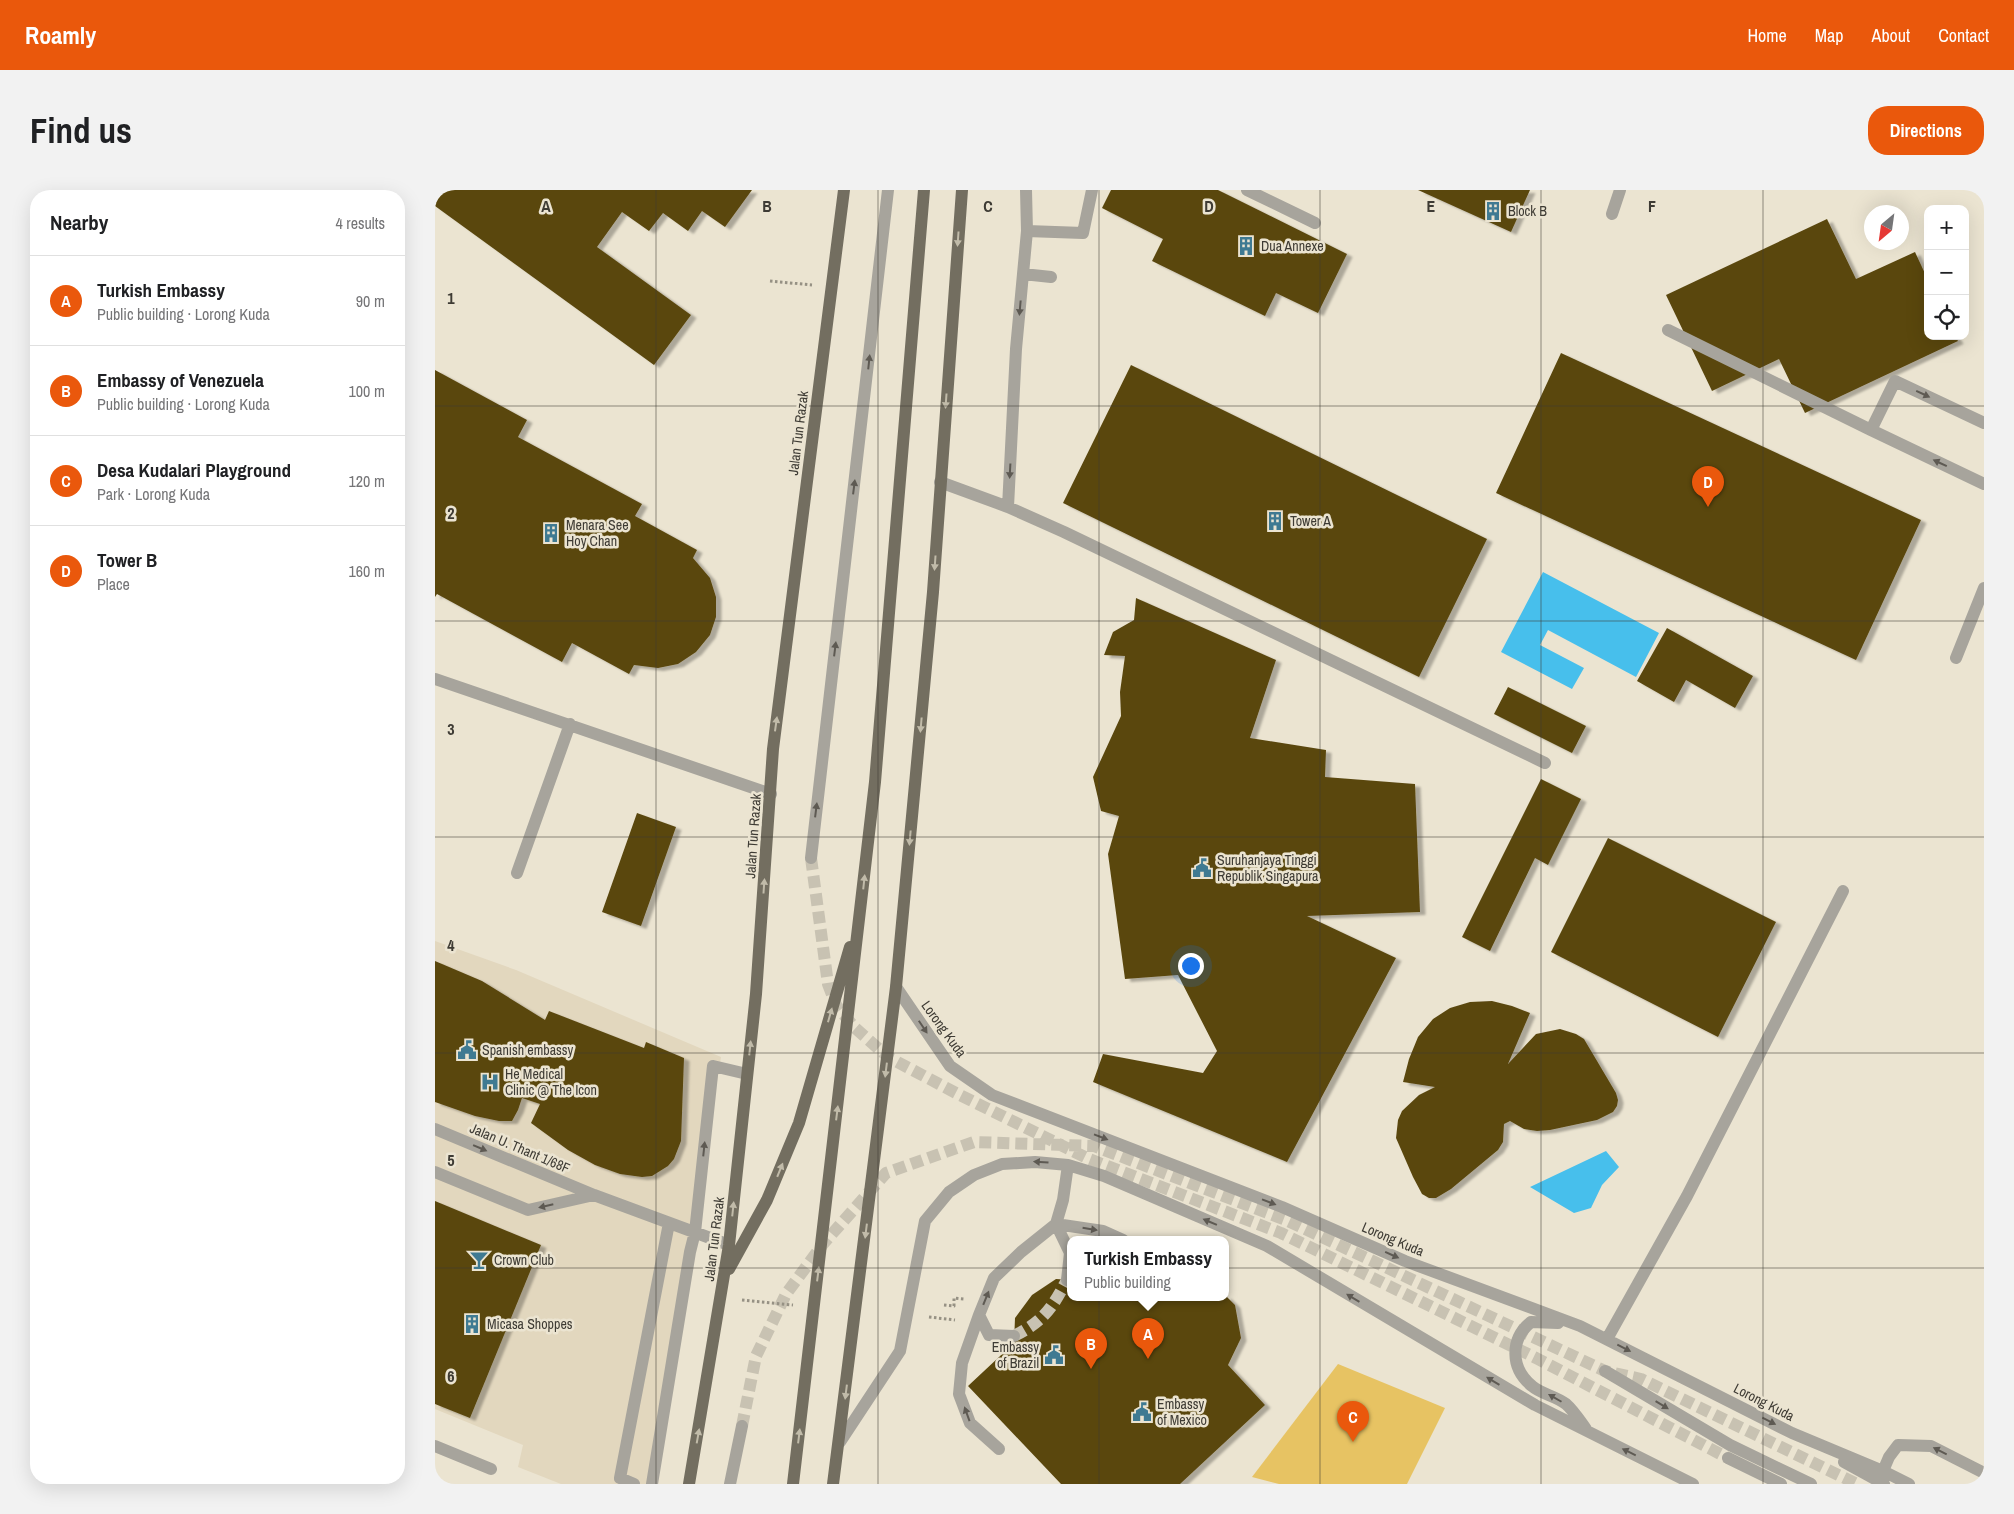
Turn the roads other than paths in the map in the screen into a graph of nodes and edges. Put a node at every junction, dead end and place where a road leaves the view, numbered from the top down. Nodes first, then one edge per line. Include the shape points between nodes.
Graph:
1 (844, 190) edge
2 (888, 190) edge
3 (924, 190) edge
4 (961, 190) edge
5 (1027, 190) edge
6 (1092, 190) edge
7 (1247, 190) edge
8 (1620, 190) edge
9 (1612, 214) dead end
10 (1315, 223) dead end
11 (1027, 231) junction
12 (1023, 274) junction
13 (1051, 277) dead end
14 (1668, 330) dead end
15 (1984, 423) edge
16 (1871, 430) junction
17 (940, 482) junction
18 (1984, 484) edge
19 (1008, 507) junction
20 (1984, 588) edge
21 (1956, 658) dead end
22 (435, 679) edge
23 (570, 724) junction
24 (1545, 763) dead end
25 (771, 794) junction
26 (811, 858) tunnel mouth
27 (517, 873) dead end
28 (1843, 891) dead end
29 (861, 912) junction
30 (896, 987) junction
31 (747, 1074) junction
32 (435, 1129) edge
33 (1068, 1165) junction
34 (435, 1172) edge
35 (594, 1195) junction
36 (669, 1222) junction
37 (1056, 1224) junction
38 (695, 1232) junction
39 (1114, 1236) edge
40 (729, 1245) junction
41 (1067, 1246) edge
42 (725, 1275) junction
43 (979, 1315) junction
44 (1580, 1326) junction
45 (1014, 1336) tunnel mouth
46 (1607, 1339) junction
47 (1605, 1371) dead end
48 (742, 1426) tunnel mouth
49 (1589, 1432) junction
50 (1792, 1433) junction
51 (840, 1442) junction
52 (435, 1446) edge
53 (999, 1449) dead end
54 (1729, 1458) tunnel mouth
55 (491, 1469) dead end
56 (1883, 1471) junction
57 (1984, 1473) edge
58 (634, 1484) edge
59 (652, 1484) edge
60 (689, 1484) edge
61 (730, 1484) edge
62 (793, 1484) edge
63 (833, 1484) edge
64 (1693, 1484) edge
65 (1781, 1484) edge
66 (1811, 1484) edge
67 (1884, 1484) edge
68 (1909, 1484) edge

25 -> 1 main road, Jalan Tun Razak via 773,749
26 -> 2 street
29 -> 3 main road via 877,762
4 -> 17 main road
5 - 11 street
6 - 11 street via 1083,233
7 - 10 street
8 - 9 street
11 - 12 street
12 - 13 street
12 -> 19 street
14 - 16 street
16 -> 15 street via 1895,381
18 -> 16 street
17 - 19 street
17 -> 30 main road via 933,592
19 - 24 street
20 - 21 street
22 - 23 street
23 - 25 street
23 - 27 street
31 -> 25 main road, Jalan Tun Razak
28 - 46 street via 1687,1196
42 -> 29 main road via 767,1200 799,1123
62 -> 29 main road
30 -> 44 street, Lorong Kuda via 950,1066 992,1095 1282,1207 1405,1261
30 -> 51 main road
38 -> 31 street via 713,1066
40 -> 31 main road, Jalan Tun Razak
32 -> 35 street, Jalan U. Thant 1/68F
33 - 37 street
49 -> 33 street via 1535,1405 1267,1246 1104,1176
33 -> 51 street via 1002,1164 974,1175 949,1192 925,1221 900,1351
35 -> 34 street via 528,1210
35 - 36 street, Jalan U. Thant 1/68F
36 - 38 street, Jalan U. Thant 1/68F
36 - 58 street via 619,1478
37 -> 39 street via 1103,1231
37 - 41 street
43 -> 37 street via 994,1278
38 - 40 street, Jalan U. Thant 1/68F
38 - 59 street
40 - 42 main road, Jalan Tun Razak
60 -> 42 main road, Jalan Tun Razak
43 - 45 street via 989,1335
53 -> 43 street via 970,1423 959,1394 962,1363
44 - 46 street, Lorong Kuda
49 -> 44 street via 1567,1405 1533,1387 1521,1374 1515,1358 1516,1341 1531,1322
46 -> 50 street, Lorong Kuda
47 -> 66 street via 1730,1445
48 - 61 street
64 -> 49 street
50 - 56 street, Lorong Kuda
50 - 67 street
51 - 63 main road
52 - 55 street
54 - 65 street
57 -> 56 street via 1931,1446 1898,1445
56 - 68 street, Lorong Kuda

